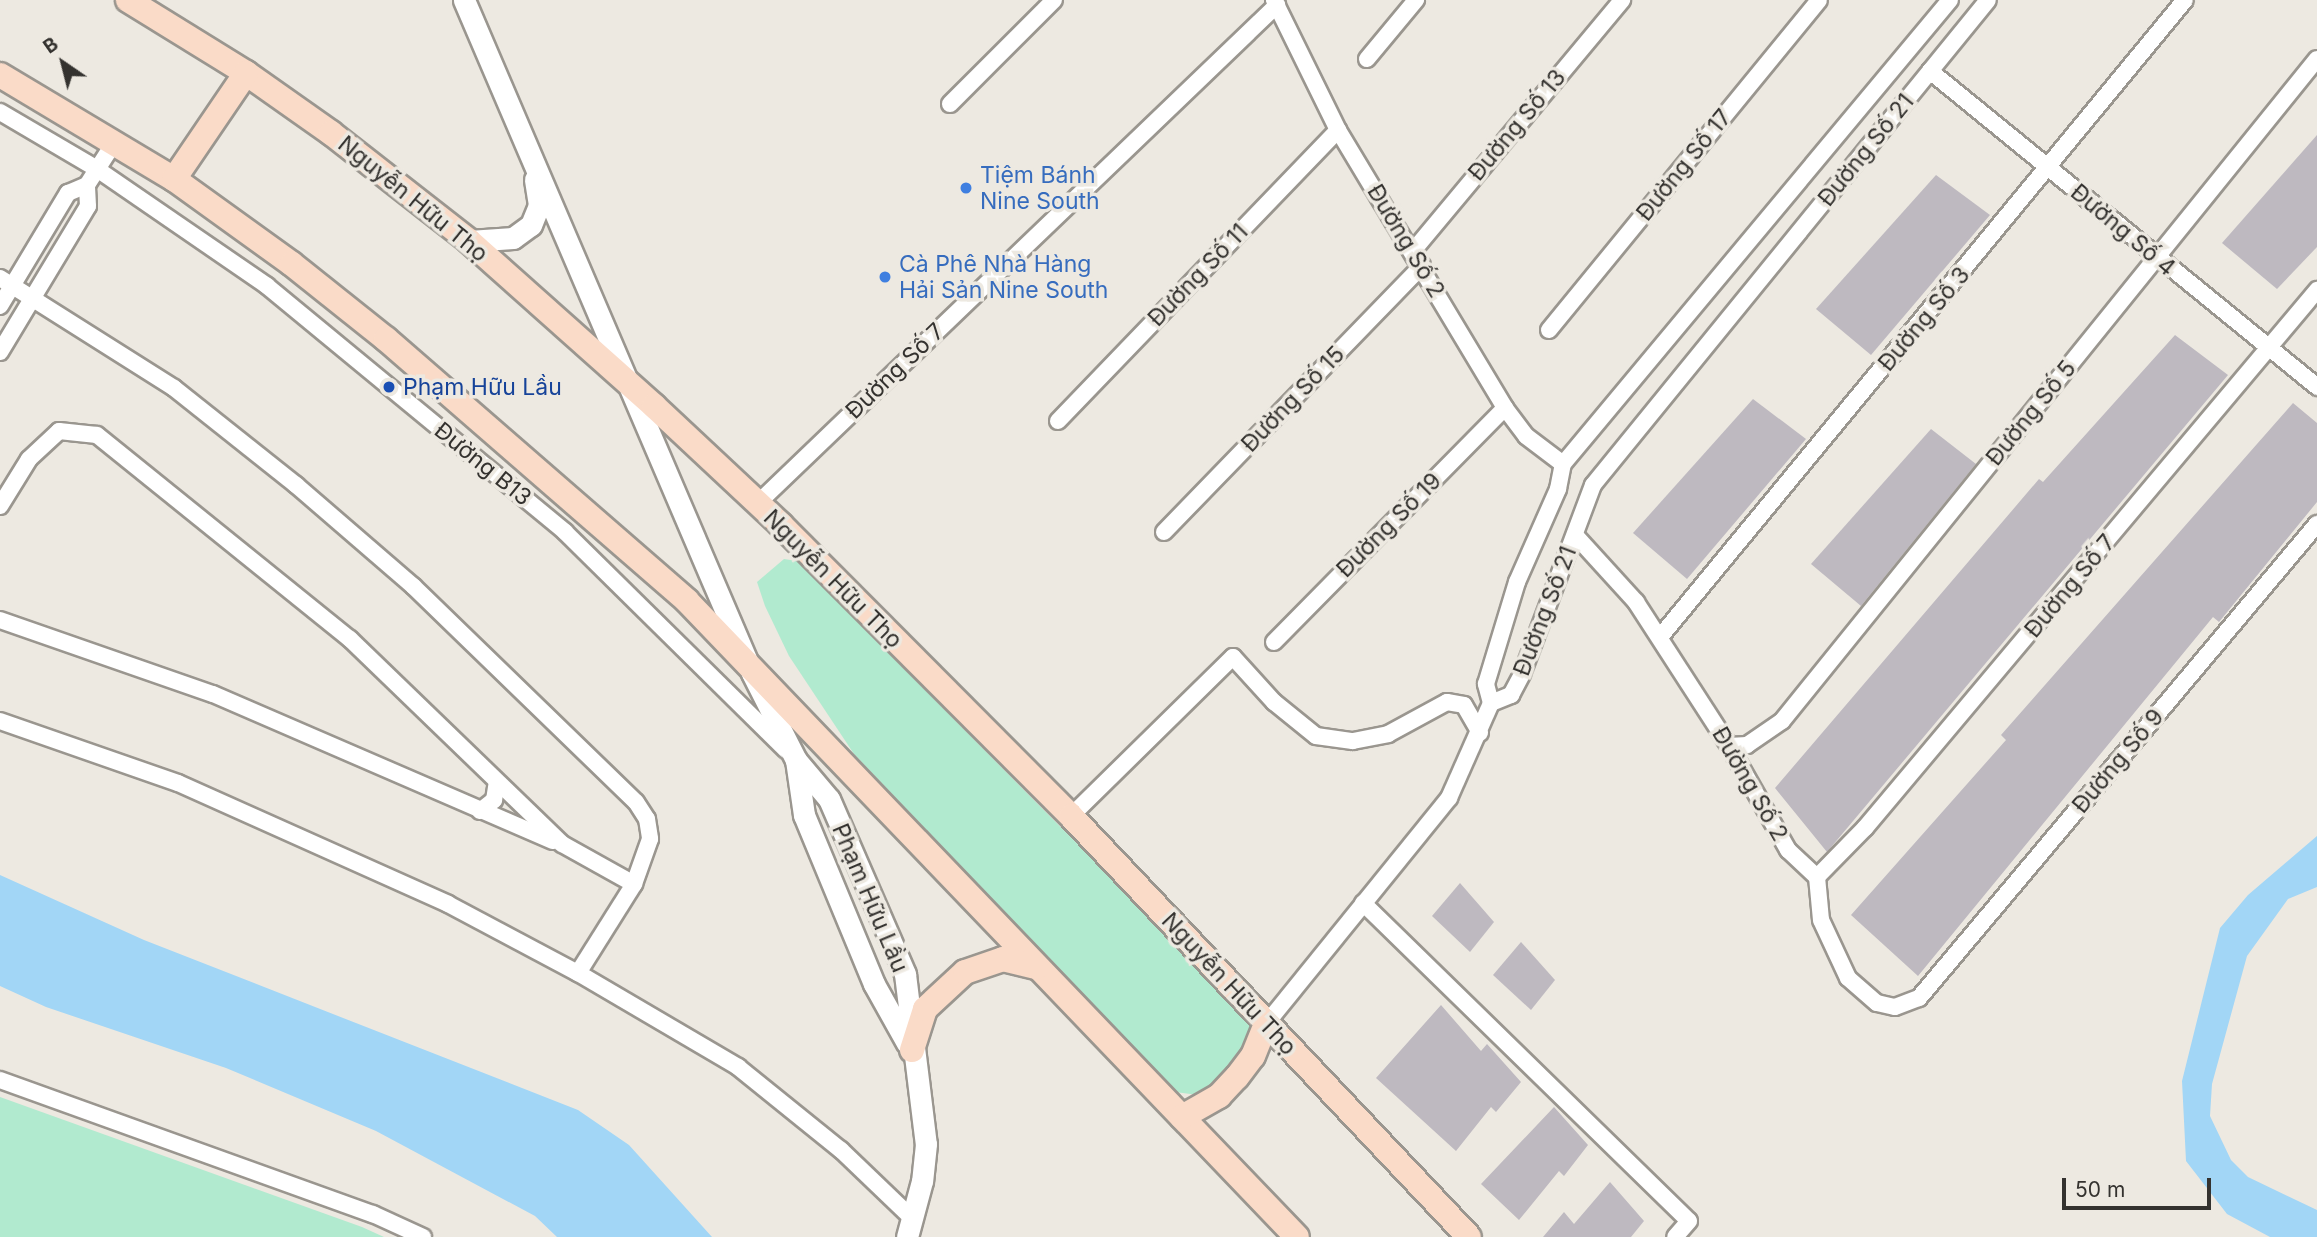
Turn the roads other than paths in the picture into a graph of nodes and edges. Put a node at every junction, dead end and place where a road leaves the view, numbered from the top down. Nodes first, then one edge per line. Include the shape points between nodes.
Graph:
1 (128, 0) edge
2 (464, 0) edge
3 (1054, 0) edge
4 (1416, 0) edge
5 (1622, 0) edge
6 (1819, 0) edge
7 (1950, 0) edge
8 (1988, 0) edge
9 (2185, 0) edge
10 (1275, 3) edge
11 (1367, 59) dead end
12 (2317, 59) edge
13 (1930, 71) junction
14 (246, 73) junction
15 (0, 75) edge
16 (950, 104) dead end
17 (0, 112) edge
18 (1338, 130) junction
19 (114, 143) junction
20 (533, 156) junction
21 (2049, 168) junction
22 (97, 169) junction
23 (174, 179) junction
24 (87, 185) junction
25 (469, 241) junction
26 (1413, 251) junction
27 (2157, 258) junction
28 (1422, 266) junction
29 (6, 281) edge
30 (2317, 290) edge
31 (33, 298) junction
32 (0, 306) edge
33 (1549, 330) dead end
34 (2268, 351) junction
35 (0, 352) edge
36 (627, 382) junction
37 (2317, 387) edge
38 (1505, 408) junction
39 (1058, 421) dead end
40 (1563, 464) junction
41 (6, 483) edge
42 (1, 503) edge
43 (757, 504) junction
44 (2317, 524) edge
45 (1164, 532) dead end
46 (1575, 535) junction
47 (0, 620) edge
48 (1660, 637) junction
49 (1274, 642) dead end
50 (752, 673) junction
51 (1491, 704) junction
52 (0, 721) edge
53 (1480, 733) junction
54 (1730, 746) junction
55 (796, 760) junction
56 (497, 782) junction
57 (480, 811) junction
58 (1071, 816) junction
59 (562, 844) junction
60 (1817, 877) junction
61 (634, 884) junction
62 (1363, 903) junction
63 (1036, 967) junction
64 (578, 973) junction
65 (1266, 1024) junction
66 (912, 1051) junction
67 (0, 1080) edge
68 (1182, 1117) junction
69 (910, 1228) edge
70 (423, 1237) edge
71 (1297, 1237) edge
72 (1469, 1237) edge
73 (1675, 1237) edge

1 - 14 main road, Nguyễn Hữu Thọ
2 - 20 main road, Phạm Hữu Lầu
3 - 16 street
4 - 11 street
5 - 26 street, Đường Số 13
6 - 33 street, Đường Số 17
7 - 40 street, Đường Số 21
8 - 13 street, Đường Số 21
9 - 21 street, Đường Số 3
10 - 18 street, Đường Số 2
10 - 43 street, Đường Số 7
12 - 27 street, Đường Số 5
13 - 21 street, Đường Số 4
13 - 46 street, Đường Số 21 via 1593,485
14 - 23 main road
14 - 25 main road, Nguyễn Hữu Thọ
15 - 19 main road
17 - 22 street, Đường B13
18 - 26 street, Đường Số 2
18 - 39 street, Đường Số 11
19 - 22 street
19 - 23 main road
20 - 25 main road via 539,205 531,225 513,238
20 - 36 main road, Phạm Hữu Lầu
21 - 27 street, Đường Số 4
21 - 48 street, Đường Số 3
22 - 24 street
22 - 55 street, Đường B13 via 267,286 565,532
23 - 50 main road via 386,339 687,601
24 - 29 street via 68,193
24 - 31 street via 88,206
25 - 36 main road, Nguyễn Hữu Thọ
26 - 28 street, Đường Số 2
27 - 34 street, Đường Số 4
27 - 54 street, Đường Số 5 via 1782,721 1747,745
28 - 38 street, Đường Số 2
28 - 45 street, Đường Số 15
29 - 31 street
29 - 32 street
30 - 34 street, Đường Số 7
31 - 35 street
31 - 61 street via 174,388 296,485 529,697 647,818 650,839
34 - 37 street, Đường Số 4
34 - 60 street, Đường Số 7 via 1865,828
36 - 43 main road, Nguyễn Hữu Thọ
36 - 50 main road, Phạm Hữu Lầu
38 - 40 street, Đường Số 2 via 1526,436
38 - 49 street, Đường Số 19
40 - 51 street, Đường Số 21 via 1558,489 1517,582 1486,684
41 - 42 street
41 - 56 street via 59,431 97,435 350,639
43 - 58 main road, Nguyễn Hữu Thọ
44 - 60 street, Đường Số 9 via 1919,998 1895,1007 1877,1003 1848,978 1821,920
46 - 48 street, Đường Số 2
46 - 51 street, Đường Số 21 via 1522,674 1511,695
47 - 57 street via 213,694
48 - 54 street, Đường Số 2
50 - 55 main road, Phạm Hữu Lầu
50 - 63 main road
51 - 53 street
52 - 64 street via 178,783 448,904
53 - 58 street via 1464,705 1447,702 1370,738 1353,741 1315,736 1274,702 1233,657
53 - 62 street via 1449,798
54 - 60 street, Đường Số 2 via 1788,850
55 - 66 main road, Phạm Hữu Lầu via 804,815 874,984
55 - 66 main road, Phạm Hữu Lầu via 829,799 905,974
56 - 57 street via 494,800
56 - 59 street
57 - 59 street
58 - 65 main road, Nguyễn Hữu Thọ
59 - 61 street
61 - 64 street
62 - 65 street
62 - 73 street via 1689,1221
63 - 66 main road via 1003,959 982,963 948,982 925,1009
63 - 68 main road
64 - 69 street via 738,1067 841,1150
65 - 68 main road via 1253,1056 1237,1077 1219,1096
65 - 72 main road, Nguyễn Hữu Thọ
66 - 69 main road, Phạm Hữu Lầu via 925,1110 926,1144
67 - 70 street via 373,1214
68 - 71 main road

